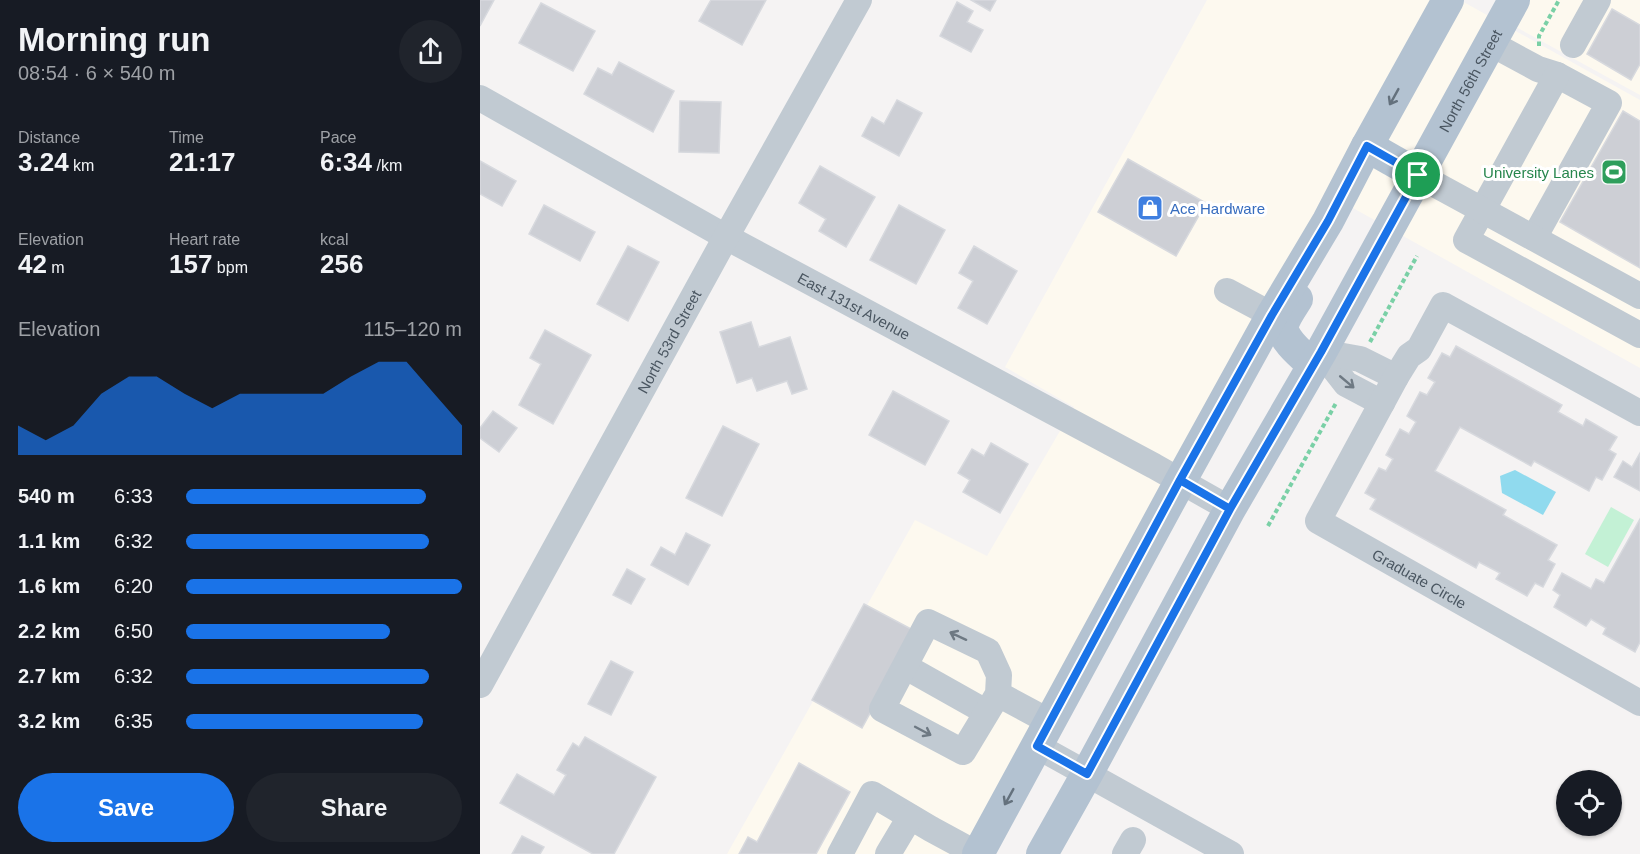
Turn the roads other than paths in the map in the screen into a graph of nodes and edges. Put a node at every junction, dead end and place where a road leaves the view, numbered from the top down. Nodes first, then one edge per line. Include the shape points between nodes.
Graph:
1 (859, 0) edge
2 (1448, 0) edge
3 (1514, 0) edge
4 (1598, 0) edge
5 (1490, 43) junction
6 (1574, 45) dead end
7 (1557, 75) junction
8 (480, 98) edge
9 (1367, 146) junction
10 (1418, 175) junction
11 (1483, 210) junction
12 (1328, 221) junction
13 (726, 237) junction
14 (1533, 238) junction
15 (1227, 291) dead end
16 (1640, 296) edge
17 (1272, 315) junction
18 (1640, 335) edge
19 (1317, 359) junction
20 (1396, 377) junction
21 (1382, 403) junction
22 (1640, 413) edge
23 (1180, 480) junction
24 (1230, 509) junction
25 (906, 667) junction
26 (480, 685) edge
27 (992, 703) junction
28 (1640, 703) edge
29 (1043, 734) junction
30 (1087, 774) junction
31 (910, 817) junction
32 (840, 854) edge
33 (888, 854) edge
34 (977, 854) edge
35 (1042, 854) edge
36 (1231, 854) edge

1 - 13 street, North 53rd Street
2 -> 9 main road
3 - 5 main road, North 56th Street
4 - 6 street
5 - 7 street
5 - 10 main road, North 56th Street
7 - 11 street
7 - 14 street via 1609,103
8 - 13 street, East 131st Avenue
9 - 10 main road
9 - 12 main road
10 - 11 street
10 - 19 main road, North 56th Street
11 - 14 street
11 - 18 street via 1466,240
12 - 17 main road
12 - 19 main road via 1322,251 1282,325 1286,338
13 - 23 street, East 131st Avenue
13 - 26 street, North 53rd Street
14 - 16 street
15 - 17 street
17 - 23 main road
19 - 20 street via 1360,359
19 -> 21 street via 1346,384
19 - 24 main road, North 56th Street
20 - 21 street, Graduate Circle
20 - 22 street, Graduate Circle via 1409,356 1419,349 1443,304
21 - 28 street, Graduate Circle via 1318,520
23 - 24 street, East 131st Avenue
23 - 29 main road
24 - 30 main road, North 56th Street
25 - 27 street
27 -> 25 street via 999,675 988,651 928,622
25 -> 27 street via 882,709 963,752
27 - 29 street
29 - 30 street
29 -> 34 main road
30 - 35 main road, North 56th Street
30 - 36 street
31 - 32 street via 872,794
31 - 33 street
31 - 34 street

